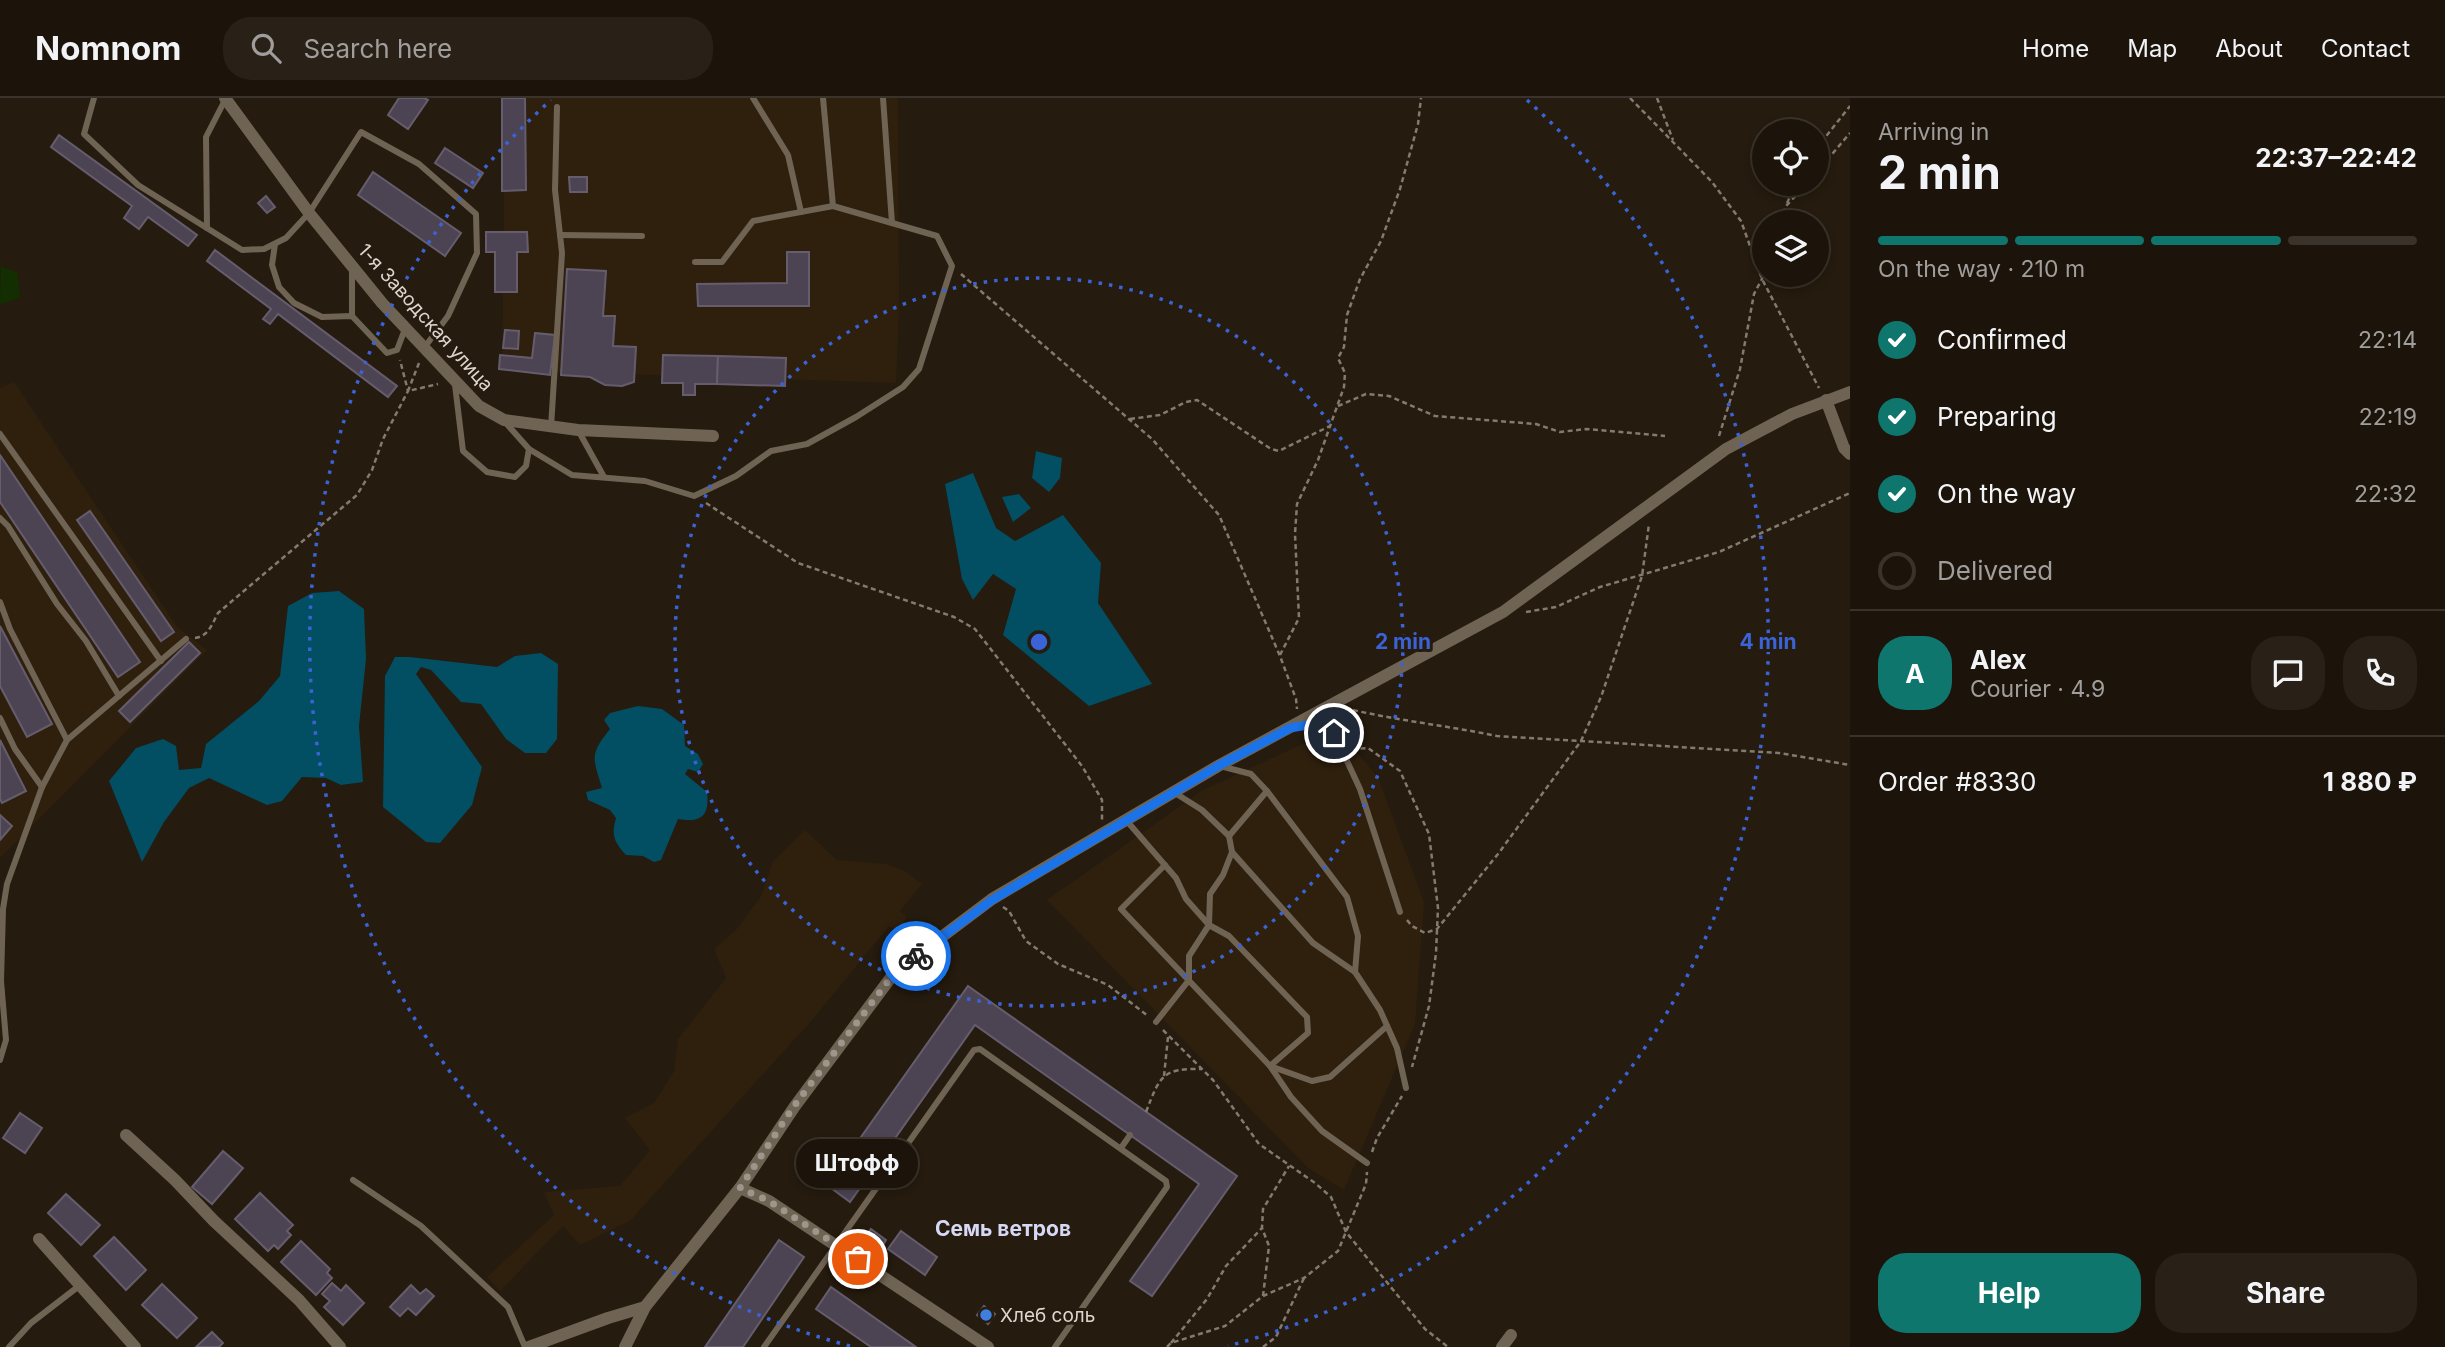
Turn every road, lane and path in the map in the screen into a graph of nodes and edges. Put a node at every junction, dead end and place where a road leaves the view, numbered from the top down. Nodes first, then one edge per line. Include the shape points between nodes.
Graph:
1 (94, 98) edge
2 (225, 98) edge
3 (753, 98) edge
4 (823, 98) edge
5 (883, 98) edge
6 (1421, 98) edge
7 (1630, 98) edge
8 (1657, 98) edge
9 (1850, 106) edge
10 (557, 107) dead end
11 (1829, 133) edge
12 (1850, 133) edge
13 (1675, 143) junction
14 (1829, 158) edge
15 (1790, 196) edge
16 (1796, 196) edge
17 (833, 206) junction
18 (1785, 207) junction
19 (1785, 210) edge
20 (801, 212) junction
21 (309, 213) junction
22 (892, 223) junction
23 (207, 228) junction
24 (560, 235) junction
25 (642, 236) dead end
26 (275, 244) junction
27 (1752, 250) edge
28 (695, 262) dead end
29 (352, 266) junction
30 (952, 266) junction
31 (1758, 287) edge
32 (1768, 287) edge
33 (352, 316) junction
34 (405, 327) junction
35 (425, 348) junction
36 (397, 350) junction
37 (454, 380) junction
38 (408, 391) junction
39 (1850, 392) edge
40 (1826, 400) junction
41 (1337, 407) junction
42 (1129, 419) junction
43 (504, 420) junction
44 (1330, 426) junction
45 (551, 427) junction
46 (578, 430) junction
47 (0, 434) edge
48 (713, 436) dead end
49 (1665, 436) dead end
50 (1717, 440) dead end
51 (529, 449) junction
52 (1850, 454) edge
53 (604, 477) junction
54 (1850, 493) edge
55 (694, 496) junction
56 (1651, 503) junction
57 (0, 518) edge
58 (1642, 576) junction
59 (0, 602) edge
60 (1503, 612) junction
61 (186, 639) joint
62 (1280, 656) junction
63 (161, 661) junction
64 (119, 696) junction
65 (1332, 705) junction
66 (0, 718) edge
67 (1290, 728) junction
68 (67, 740) junction
69 (1581, 741) junction
70 (1342, 750) junction
71 (1850, 765) edge
72 (1218, 766) junction
73 (42, 787) junction
74 (1267, 791) junction
75 (1173, 792) junction
76 (1126, 820) junction
77 (1102, 834) junction
78 (1229, 836) junction
79 (1232, 852) junction
80 (1165, 865) junction
81 (992, 900) junction
82 (1400, 912) joint
83 (1209, 925) junction
84 (1437, 929) junction
85 (1355, 972) junction
86 (0, 980) edge
87 (1189, 981) junction
88 (1156, 1022) junction
89 (1387, 1026) junction
90 (1168, 1037) junction
91 (0, 1060) edge
92 (1270, 1066) junction
93 (1202, 1069) junction
94 (1164, 1076) junction
95 (1406, 1088) junction
96 (1146, 1112) dead end
97 (1130, 1135) dead end
98 (126, 1136) dead end
99 (1121, 1148) junction
100 (1367, 1163) junction
101 (1289, 1166) junction
102 (353, 1180) dead end
103 (740, 1188) junction
104 (1262, 1228) junction
105 (1346, 1232) junction
106 (39, 1238) dead end
107 (836, 1245) junction
108 (1304, 1278) junction
109 (79, 1286) junction
110 (1263, 1296) junction
111 (645, 1307) junction
112 (1511, 1335) dead end
113 (1171, 1343) junction
114 (9, 1347) edge
115 (135, 1347) edge
116 (340, 1347) edge
117 (527, 1347) edge
118 (625, 1347) edge
119 (764, 1347) edge
120 (988, 1347) edge
121 (1055, 1347) edge
122 (1167, 1347) edge
123 (1263, 1347) edge
124 (1447, 1347) edge
125 (1502, 1347) edge

1 - 23 lane via 84,134 138,186
2 - 21 street, 1-я Заводская улица
2 - 23 lane via 206,137
3 - 20 lane via 788,155
4 - 17 lane
5 - 22 lane
6 - 41 path via 1400,189 1347,315 1338,358 1345,373 1344,387
7 - 13 path
8 - 13 path
9 - 11 path
10 - 24 lane via 555,190
12 - 14 path
13 - 27 path via 1712,181 1741,222
15 - 18 path
16 - 18 path
17 - 20 lane
17 - 22 lane
18 - 19 path
20 - 28 lane via 753,221 722,262
21 - 26 lane
21 - 29 street, 1-я Заводская улица
21 - 35 lane via 361,132 419,164 476,214 477,253 447,316
22 - 30 lane via 937,236
23 - 26 lane via 242,250
24 - 25 lane
24 - 45 lane
26 - 33 lane via 272,265 279,287 294,303 321,317
29 - 33 lane
29 - 34 street, 1-я Заводская улица
30 - 42 path
30 - 55 lane via 919,369 902,387 807,444 771,451 736,476
31 - 50 path via 1740,369
32 - 40 path
33 - 36 lane via 387,353
34 - 35 street, 1-я Заводская улица
34 - 36 lane
35 - 37 street, 1-я Заводская улица
35 - 38 path
36 - 38 path
37 - 38 path
37 - 43 street, 1-я Заводская улица via 480,406
37 - 51 lane via 463,452 487,472 515,477 526,466
38 - 61 path via 357,495 218,613 208,632
39 - 40 street
40 - 52 street
40 - 56 street via 1726,449
41 - 44 path
41 - 49 path via 1366,394 1389,396 1435,415 1536,424 1560,432 1586,429
42 - 44 path via 1160,415 1197,400 1279,451
42 - 62 path via 1219,515
43 - 45 street, 1-я Заводская улица
43 - 51 lane
44 - 62 path via 1297,504 1299,618
45 - 46 street, 1-я Заводская улица
46 - 48 street, 1-я Заводская улица
46 - 53 lane
47 - 63 lane
51 - 53 lane via 572,475
53 - 55 lane via 645,481
54 - 58 path via 1719,552
55 - 77 path via 798,563 954,617 975,629 1082,766 1102,800
56 - 58 path
56 - 60 street
57 - 64 lane
58 - 60 path via 1600,587 1556,607
58 - 69 path via 1601,697
59 - 68 lane
60 - 65 street
61 - 63 lane
62 - 67 path via 1296,699 1297,713
63 - 64 lane
64 - 68 lane
65 - 67 street
65 - 69 path via 1402,722 1497,736
66 - 73 lane
67 - 70 lane via 1314,724 1334,733
67 - 72 street
68 - 73 lane
69 - 71 path via 1779,753
69 - 84 path
70 - 82 lane via 1360,789
70 - 84 path via 1368,748 1400,771 1429,834
72 - 74 lane via 1251,774
72 - 75 street
73 - 86 lane via 7,884
74 - 78 lane
74 - 85 lane via 1347,897 1358,936
75 - 76 street
75 - 78 lane via 1202,810
76 - 77 street
76 - 80 lane
77 - 81 street
78 - 79 lane
79 - 83 lane via 1210,894
79 - 85 lane via 1313,943
80 - 83 lane
80 - 87 lane via 1121,909
81 - 88 path via 1009,911 1026,941 1058,964 1108,985
81 - 103 street via 895,972 794,1106
82 - 84 path via 1425,933
83 - 87 lane via 1189,956
83 - 92 lane via 1228,936 1307,1017 1308,1033
84 - 95 path via 1429,1006
85 - 89 lane
86 - 91 lane via 6,1040
87 - 88 lane
87 - 92 lane
88 - 90 path
89 - 92 lane via 1330,1077 1312,1081
89 - 95 lane
90 - 93 path
90 - 94 path
92 - 100 lane via 1322,1131
93 - 94 path via 1177,1069
93 - 101 path via 1259,1144
94 - 96 path
95 - 100 path
97 - 99 lane
98 - 116 street via 299,1300
99 - 107 lane via 980,1049 974,1050
99 - 121 lane via 1166,1181 1167,1187
100 - 105 path via 1366,1184
101 - 104 path via 1263,1209
101 - 105 path via 1331,1197
102 - 117 lane via 421,1226 508,1307
103 - 107 street via 769,1201
103 - 111 street
104 - 110 path via 1269,1246
104 - 113 path via 1226,1266 1208,1299
105 - 108 path via 1338,1251
105 - 124 path via 1425,1329
106 - 109 street
107 - 119 lane
107 - 120 street
108 - 110 path
108 - 123 path via 1276,1337
109 - 114 lane via 31,1323
109 - 115 street
110 - 113 path via 1225,1326
111 - 117 street
111 - 118 street
112 - 125 street
113 - 122 path

